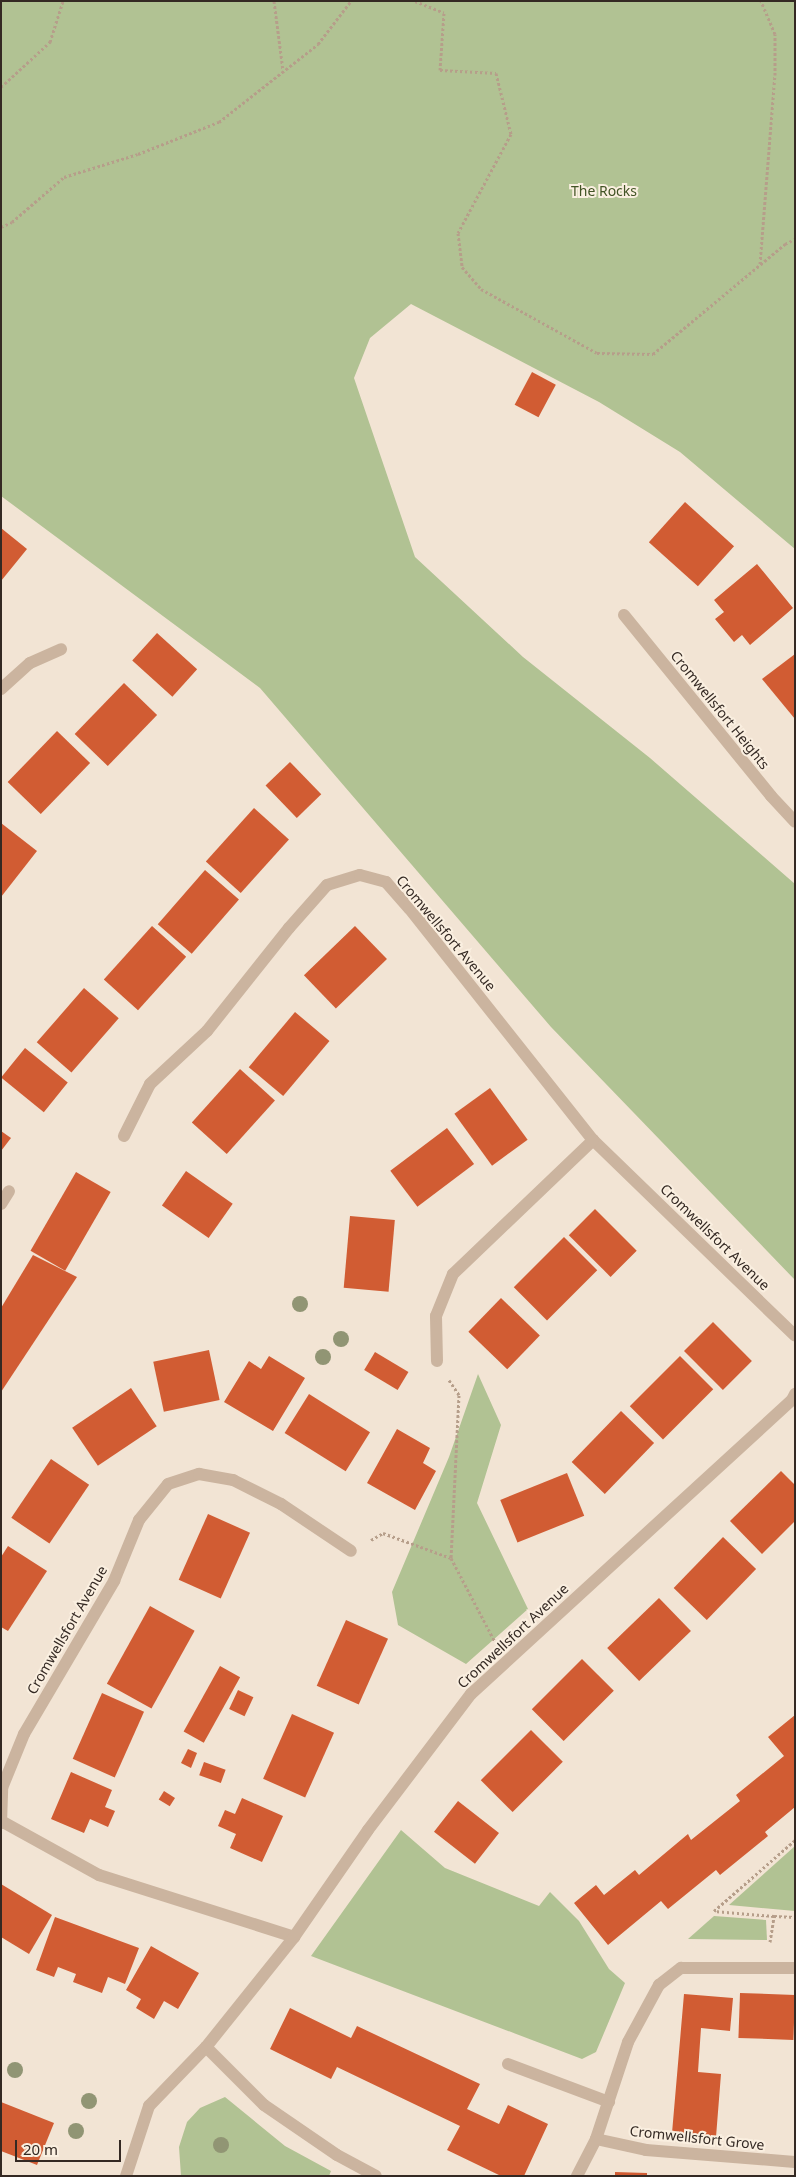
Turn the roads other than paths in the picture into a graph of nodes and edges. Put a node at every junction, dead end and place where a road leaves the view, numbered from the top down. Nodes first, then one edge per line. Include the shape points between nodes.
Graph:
1 (624, 614) dead end
2 (61, 649) dead end
3 (1, 689) edge
4 (795, 822) edge
5 (124, 1136) dead end
6 (593, 1140) junction
7 (9, 1191) dead end
8 (1, 1204) edge
9 (795, 1336) edge
10 (437, 1361) road end
11 (795, 1394) edge
12 (351, 1552) road end
13 (2, 1823) edge
14 (294, 1937) junction
15 (795, 1968) edge
16 (206, 2047) junction
17 (508, 2064) dead end
18 (609, 2102) junction
19 (596, 2139) junction
20 (795, 2162) edge
21 (126, 2176) edge
22 (376, 2176) edge
23 (577, 2176) edge

1 - 4 street, Cromwellsfort Heights
2 - 3 street via 30,663
5 - 6 street, Cromwellsfort Avenue via 150,1084 207,1031 327,885 360,875 386,882 410,908
6 - 9 street, Cromwellsfort Avenue
6 - 10 street via 453,1274 436,1316
7 - 8 street
11 - 14 street, Cromwellsfort Avenue via 471,1694 368,1830
12 - 13 street, Cromwellsfort Avenue via 281,1504 233,1480 198,1474 168,1484 139,1520 114,1581 24,1734 2,1788
13 - 14 street, Cromwellsfort Avenue via 99,1875
14 - 16 street, Cromwellsfort Avenue
15 - 18 street via 680,1968 659,1985 628,2042
16 - 21 street, Cromwellsfort Avenue via 149,2106
16 - 22 street via 264,2105 336,2155
17 - 18 street
18 - 19 street
19 - 20 street, Cromwellsfort Grove via 646,2150
19 - 23 street

